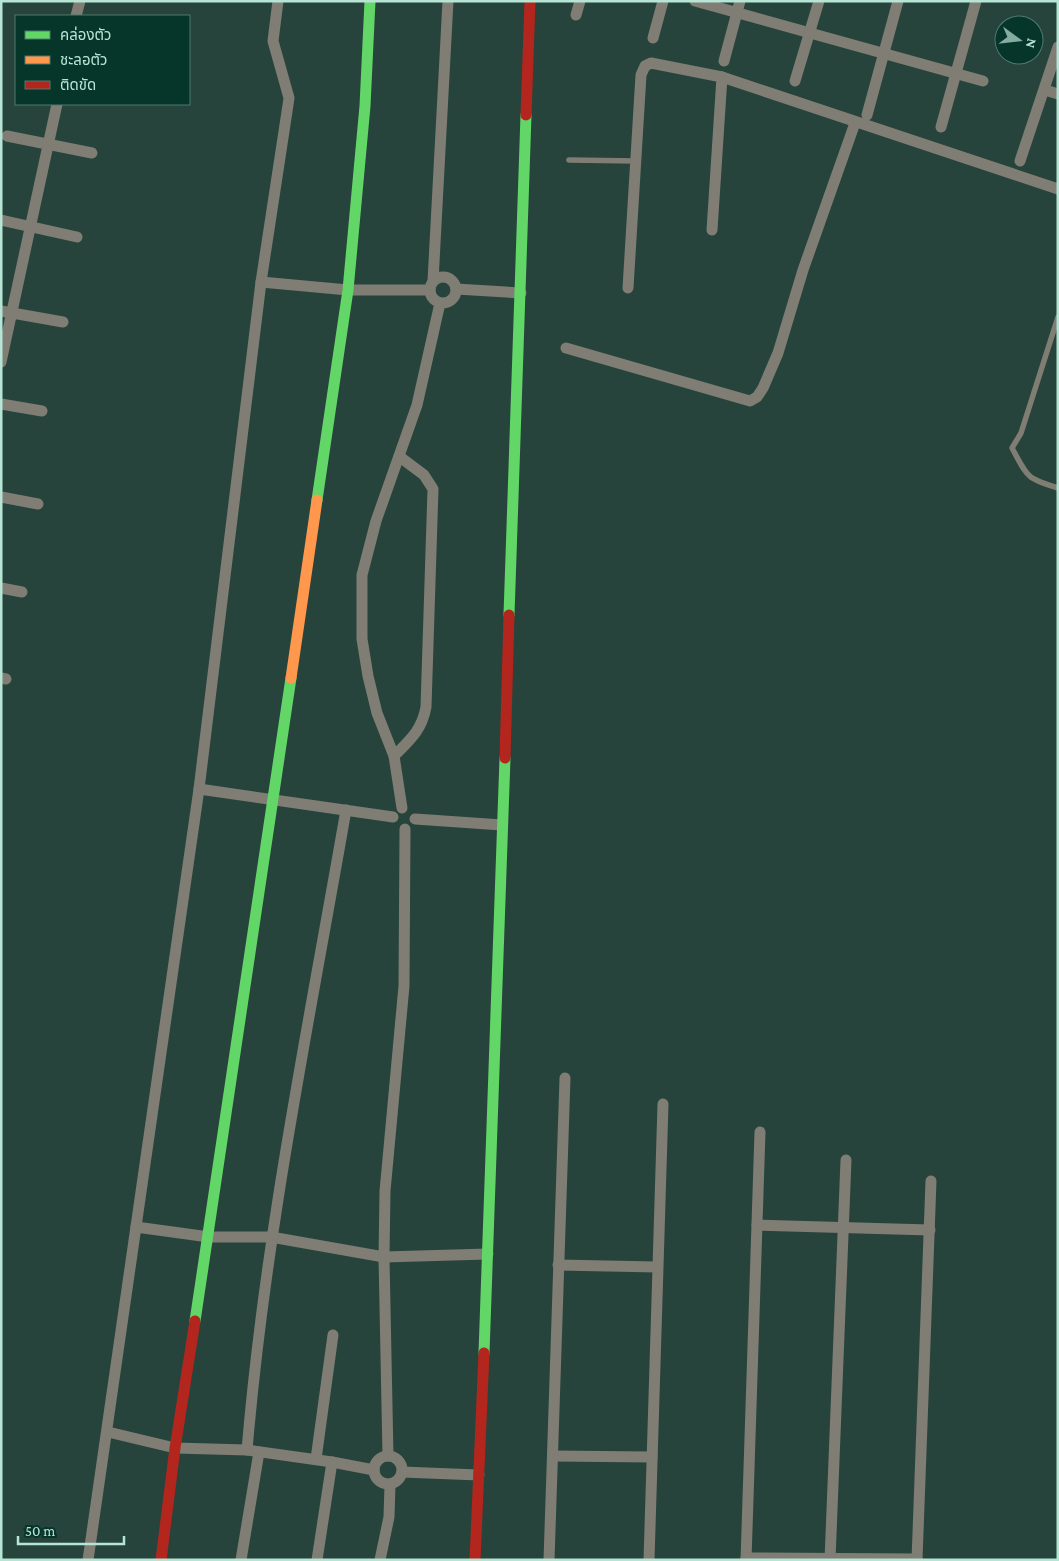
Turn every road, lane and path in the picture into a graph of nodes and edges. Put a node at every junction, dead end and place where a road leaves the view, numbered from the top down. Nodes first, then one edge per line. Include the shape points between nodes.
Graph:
1 (80, 1) edge
2 (278, 1) edge
3 (370, 1) edge
4 (448, 1) edge
5 (530, 1) edge
6 (580, 1) edge
7 (663, 1) edge
8 (695, 1) edge
9 (819, 1) edge
10 (898, 1) edge
11 (976, 1) edge
12 (738, 7) edge
13 (76, 15) edge
14 (576, 16) dead end
15 (811, 32) junction
16 (653, 38) dead end
17 (1058, 47) edge
18 (884, 54) junction
19 (724, 61) dead end
20 (956, 73) junction
21 (722, 78) junction
22 (795, 81) dead end
23 (983, 81) dead end
24 (1045, 90) junction
25 (1058, 94) edge
26 (57, 105) edge
27 (867, 115) dead end
28 (855, 123) junction
29 (941, 127) dead end
30 (7, 136) dead end
31 (48, 144) junction
32 (92, 153) dead end
33 (569, 160) dead end
34 (636, 160) junction
35 (1020, 161) dead end
36 (1058, 189) edge
37 (1, 220) edge
38 (31, 226) junction
39 (712, 230) dead end
40 (77, 237) dead end
41 (261, 282) junction
42 (431, 285) junction
43 (628, 288) dead end
44 (456, 289) junction
45 (348, 290) junction
46 (521, 293) junction
47 (440, 303) junction
48 (6, 312) edge
49 (1058, 318) edge
50 (63, 322) dead end
51 (566, 348) dead end
52 (1, 362) edge
53 (1, 404) edge
54 (42, 412) dead end
55 (400, 457) junction
56 (1058, 488) edge
57 (1, 498) edge
58 (38, 504) dead end
59 (1, 588) edge
60 (22, 592) dead end
61 (394, 756) junction
62 (199, 789) junction
63 (272, 799) junction
64 (402, 808) junction
65 (346, 810) junction
66 (393, 817) junction
67 (415, 819) junction
68 (502, 824) junction
69 (405, 829) junction
70 (565, 1078) dead end
71 (663, 1104) dead end
72 (760, 1132) dead end
73 (846, 1160) dead end
74 (931, 1181) dead end
75 (757, 1225) junction
76 (136, 1227) junction
77 (843, 1227) junction
78 (930, 1230) junction
79 (209, 1237) junction
80 (271, 1237) junction
81 (488, 1254) junction
82 (384, 1257) junction
83 (558, 1265) junction
84 (657, 1267) junction
85 (333, 1335) dead end
86 (108, 1432) junction
87 (175, 1448) junction
88 (247, 1450) junction
89 (259, 1452) junction
90 (388, 1456) junction
91 (553, 1456) junction
92 (652, 1457) junction
93 (316, 1459) junction
94 (332, 1462) junction
95 (374, 1470) junction
96 (402, 1472) junction
97 (479, 1475) junction
98 (390, 1485) junction
99 (746, 1559) edge
100 (830, 1559) edge
101 (917, 1559) edge
102 (88, 1560) edge
103 (161, 1560) edge
104 (241, 1560) edge
105 (317, 1560) edge
106 (380, 1560) edge
107 (475, 1560) edge
108 (549, 1560) edge
109 (649, 1560) edge

1 - 13 street
2 - 41 street via 273,41 288,105
3 - 45 street via 365,106
4 - 42 street
5 - 46 street
6 - 14 street
7 - 16 street
8 - 12 street
9 - 15 street
10 - 18 street
11 - 20 street
12 - 15 street
12 - 19 street
15 - 18 street
15 - 22 street
17 - 24 street
18 - 20 street
18 - 27 street
20 - 23 street
20 - 29 street
21 - 28 street
21 - 34 street via 659,63 645,66 641,76
21 - 39 street
24 - 25 street
24 - 35 street
26 - 31 street
28 - 36 street
28 - 51 street via 803,270 778,353 757,397 750,401
30 - 31 street
31 - 32 street
31 - 38 street
33 - 34 lane
34 - 43 street
37 - 38 street
38 - 40 street
38 - 48 street
41 - 45 street
41 - 62 street
42 - 44 street via 442,276 452,280
42 - 45 street
42 - 47 street via 433,299
44 - 46 street
44 - 47 street via 449,302
45 - 63 street
46 - 68 street
47 - 55 street via 417,405
48 - 50 street
48 - 52 street
49 - 56 lane via 1021,433 1012,448 1026,475
53 - 54 street
55 - 61 street via 368,547 361,600 362,639 368,676 377,713
55 - 61 street via 424,475 434,488 426,707 417,734
57 - 58 street
59 - 60 street
61 - 64 street
62 - 63 street
62 - 76 street
63 - 65 street
63 - 79 street
64 - 66 street
64 - 67 street via 409,809
65 - 66 street
65 - 80 street
66 - 69 street via 398,828
67 - 68 street
67 - 69 street via 410,828
68 - 81 street
69 - 82 street via 404,986 390,1113
70 - 83 street
71 - 84 street
72 - 75 street
73 - 77 street
74 - 78 street
75 - 77 street
75 - 99 street
76 - 79 street
76 - 86 street
77 - 78 street
77 - 100 street
78 - 101 street
79 - 80 street
79 - 87 street
80 - 82 street
80 - 88 street
81 - 82 street
81 - 97 street
82 - 90 street
83 - 84 street
83 - 91 street
84 - 92 street
85 - 93 street
86 - 87 street
86 - 102 street
87 - 88 street
87 - 103 street
88 - 89 street
89 - 93 street
89 - 104 street
90 - 95 street via 378,1460
90 - 96 street via 398,1460
91 - 92 street
91 - 108 street
92 - 109 street
93 - 94 street
94 - 95 street
94 - 105 street
95 - 98 street via 378,1480
96 - 97 street
96 - 98 street via 398,1481
97 - 107 street
98 - 106 street via 389,1517
99 - 100 street
100 - 101 street

